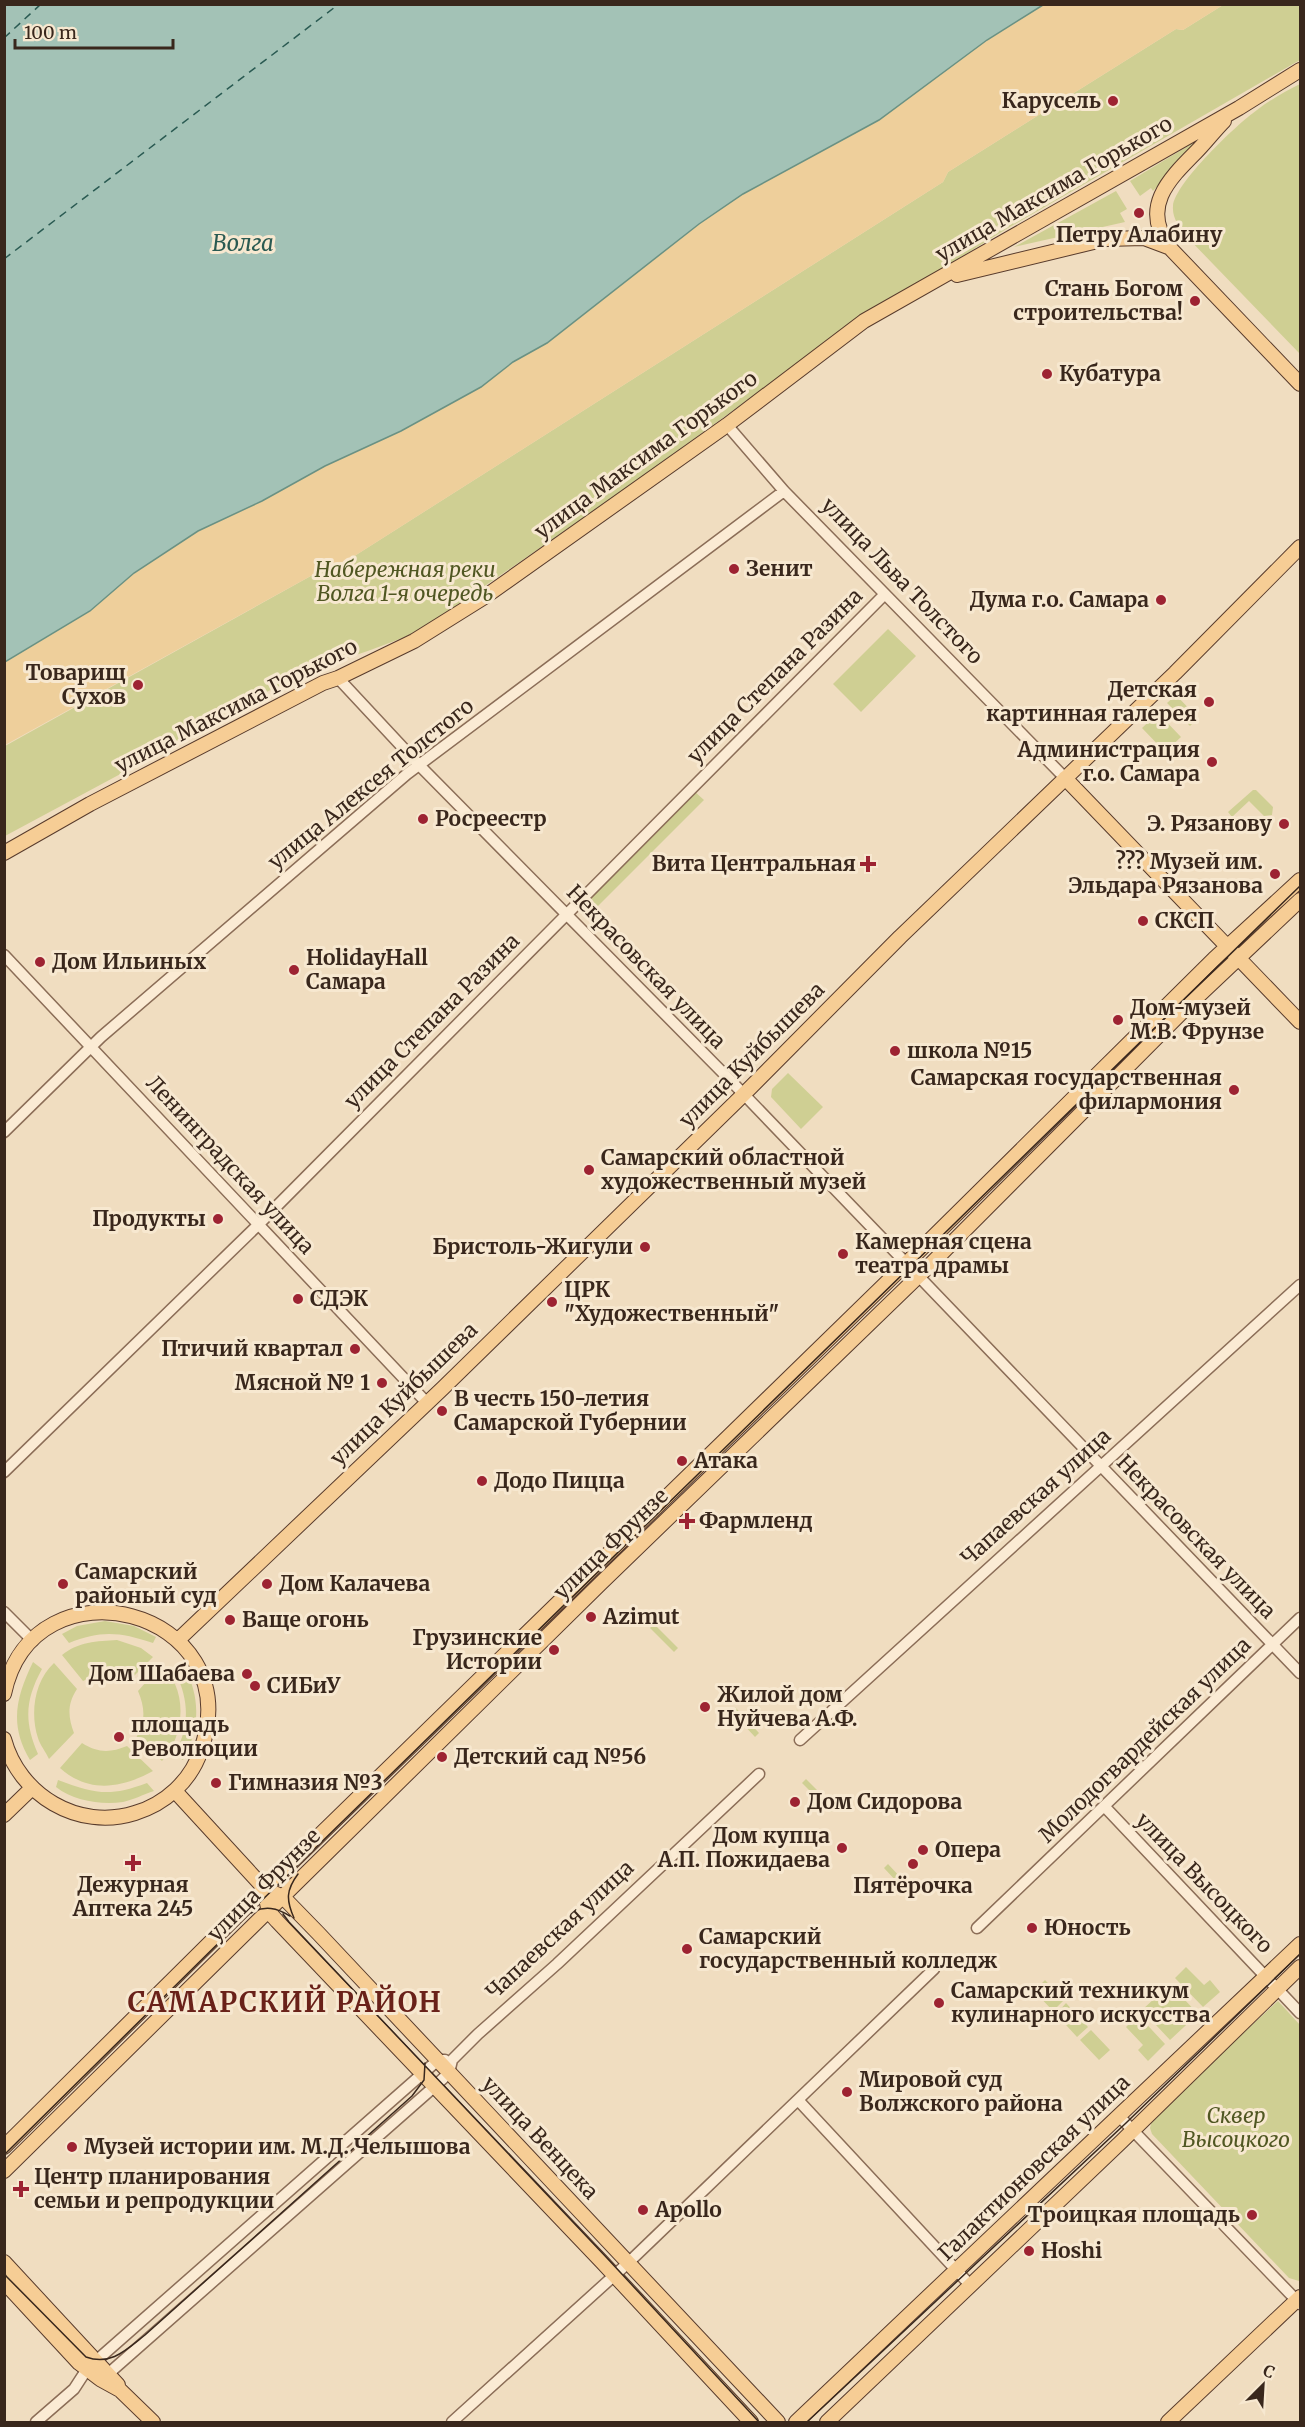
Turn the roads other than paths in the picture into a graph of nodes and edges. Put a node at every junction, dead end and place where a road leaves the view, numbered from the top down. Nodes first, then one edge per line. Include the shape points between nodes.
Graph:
1 (1300, 70) edge
2 (1239, 108) junction
3 (1170, 248) junction
4 (941, 279) junction
5 (1300, 384) edge
6 (727, 425) junction
7 (784, 491) junction
8 (1300, 547) edge
9 (885, 594) junction
10 (338, 678) junction
11 (419, 765) junction
12 (1065, 778) junction
13 (4, 853) edge
14 (1300, 879) edge
15 (1300, 900) edge
16 (566, 913) junction
17 (1228, 947) junction
18 (5, 955) edge
19 (1239, 958) junction
20 (1300, 1022) edge
21 (91, 1046) junction
22 (743, 1095) junction
23 (4, 1132) edge
24 (259, 1224) junction
25 (906, 1263) junction
26 (918, 1276) junction
27 (1300, 1286) edge
28 (427, 1403) junction
29 (1101, 1466) junction
30 (4, 1472) edge
31 (4, 1612) edge
32 (1300, 1618) edge
33 (178, 1640) junction
34 (33, 1641) junction
35 (1273, 1644) junction
36 (1300, 1673) edge
37 (4, 1694) edge
38 (4, 1739) edge
39 (800, 1740) dead end
40 (759, 1774) dead end
41 (32, 1788) junction
42 (175, 1791) junction
43 (1104, 1806) junction
44 (4, 1815) edge
45 (265, 1889) junction
46 (283, 1897) junction
47 (269, 1912) junction
48 (977, 1929) dead end
49 (1300, 1944) edge
50 (1300, 1967) edge
51 (934, 1969) dead end
52 (1266, 1976) junction
53 (1279, 1989) junction
54 (1300, 2013) edge
55 (446, 2064) junction
56 (423, 2073) junction
57 (435, 2086) junction
58 (798, 2100) junction
59 (1119, 2116) junction
60 (1133, 2130) junction
61 (4, 2146) edge
62 (4, 2171) edge
63 (4, 2262) edge
64 (628, 2263) junction
65 (956, 2271) junction
66 (614, 2275) junction
67 (4, 2282) edge
68 (971, 2286) junction
69 (1299, 2300) edge
70 (92, 2365) junction
71 (104, 2376) junction
72 (74, 2390) junction
73 (36, 2422) edge
74 (153, 2422) edge
75 (452, 2422) edge
76 (751, 2422) edge
77 (778, 2422) edge
78 (796, 2422) edge
79 (827, 2422) edge
80 (1168, 2422) edge

1 - 2 main road, улица Максима Горького
2 - 3 main road via 1164,187 1158,204 1158,223
2 - 4 main road, улица Максима Горького
3 - 4 main road via 1144,238 1106,239
3 - 5 main road
4 - 6 main road, улица Максима Горького via 864,321
6 - 7 street, улица Льва Толстого
6 - 10 main road, улица Максима Горького via 476,603 414,641
7 - 9 street, улица Льва Толстого
7 - 11 street, улица Алексея Толстого
8 - 12 main road, улица Куйбышева
9 - 12 street, улица Льва Толстого
9 - 16 street, улица Степана Разина
10 - 11 street, Некрасовская улица
10 - 13 main road, улица Максима Горького via 323,682 100,798
11 - 16 street, Некрасовская улица
11 - 21 street, улица Алексея Толстого
12 - 17 main road, улица Льва Толстого
12 - 22 main road, улица Куйбышева
14 - 17 main road, улица Фрунзе
15 - 19 main road, улица Фрунзе
16 - 22 street, Некрасовская улица
16 - 24 street, улица Степана Разина
17 - 19 main road, улица Льва Толстого
17 - 25 main road, улица Фрунзе
18 - 21 street, Ленинградская улица
19 - 20 main road, улица Льва Толстого
19 - 26 main road, улица Фрунзе
21 - 23 street, улица Алексея Толстого
21 - 24 street, Ленинградская улица
22 - 25 street, Некрасовская улица
22 - 28 main road, улица Куйбышева
24 - 28 street, Ленинградская улица
24 - 30 street, улица Степана Разина
25 - 26 street, Некрасовская улица
25 - 45 main road, улица Фрунзе
26 - 29 street, Некрасовская улица
26 - 46 main road, улица Фрунзе
27 - 29 street, Чапаевская улица
28 - 33 main road, улица Куйбышева
29 - 35 street, Некрасовская улица
29 - 39 street, Чапаевская улица
31 - 34 street
32 - 35 street, Молодогвардейская улица
33 - 34 main road via 147,1621 106,1611 68,1619
33 - 42 main road via 197,1667 209,1715 199,1756
34 - 37 main road via 13,1668
35 - 36 street, Некрасовская улица
35 - 43 street, Молодогвардейская улица
38 - 41 main road
40 - 55 street, Чапаевская улица
41 - 42 main road via 61,1809 109,1818 148,1809
41 - 44 main road
42 - 45 main road, улица Венцека
43 - 48 street, Молодогвардейская улица
43 - 52 street, улица Высоцкого
45 - 46 main road, улица Венцека
45 - 47 main road
45 - 61 main road, улица Фрунзе
46 - 47 main road, улица Фрунзе
46 - 55 main road, улица Венцека
47 - 56 main road, улица Венцека
47 - 62 main road, улица Фрунзе
49 - 52 main road, Галактионовская улица
50 - 53 main road, Галактионовская улица
51 - 58 street
52 - 53 street, улица Высоцкого
52 - 59 main road, Галактионовская улица
53 - 54 street, улица Высоцкого
53 - 60 main road, Галактионовская улица
55 - 56 street, Чапаевская улица
55 - 57 street, Чапаевская улица
55 - 64 main road, улица Венцека
56 - 57 main road, улица Венцека
56 - 70 street, Чапаевская улица
57 - 66 main road, улица Венцека
57 - 71 street, Чапаевская улица
58 - 64 street
58 - 65 street
59 - 60 street
59 - 65 main road, Галактионовская улица
60 - 68 main road, Галактионовская улица
60 - 69 street
63 - 70 main road
64 - 66 street
64 - 77 main road, улица Венцека
65 - 68 street
65 - 78 main road, Галактионовская улица
66 - 75 street
66 - 76 main road, улица Венцека
67 - 70 main road
68 - 79 main road, Галактионовская улица
69 - 80 main road
70 - 71 main road
70 - 72 street, Чапаевская улица
71 - 72 street, Чапаевская улица
71 - 74 main road
72 - 73 street, Чапаевская улица

